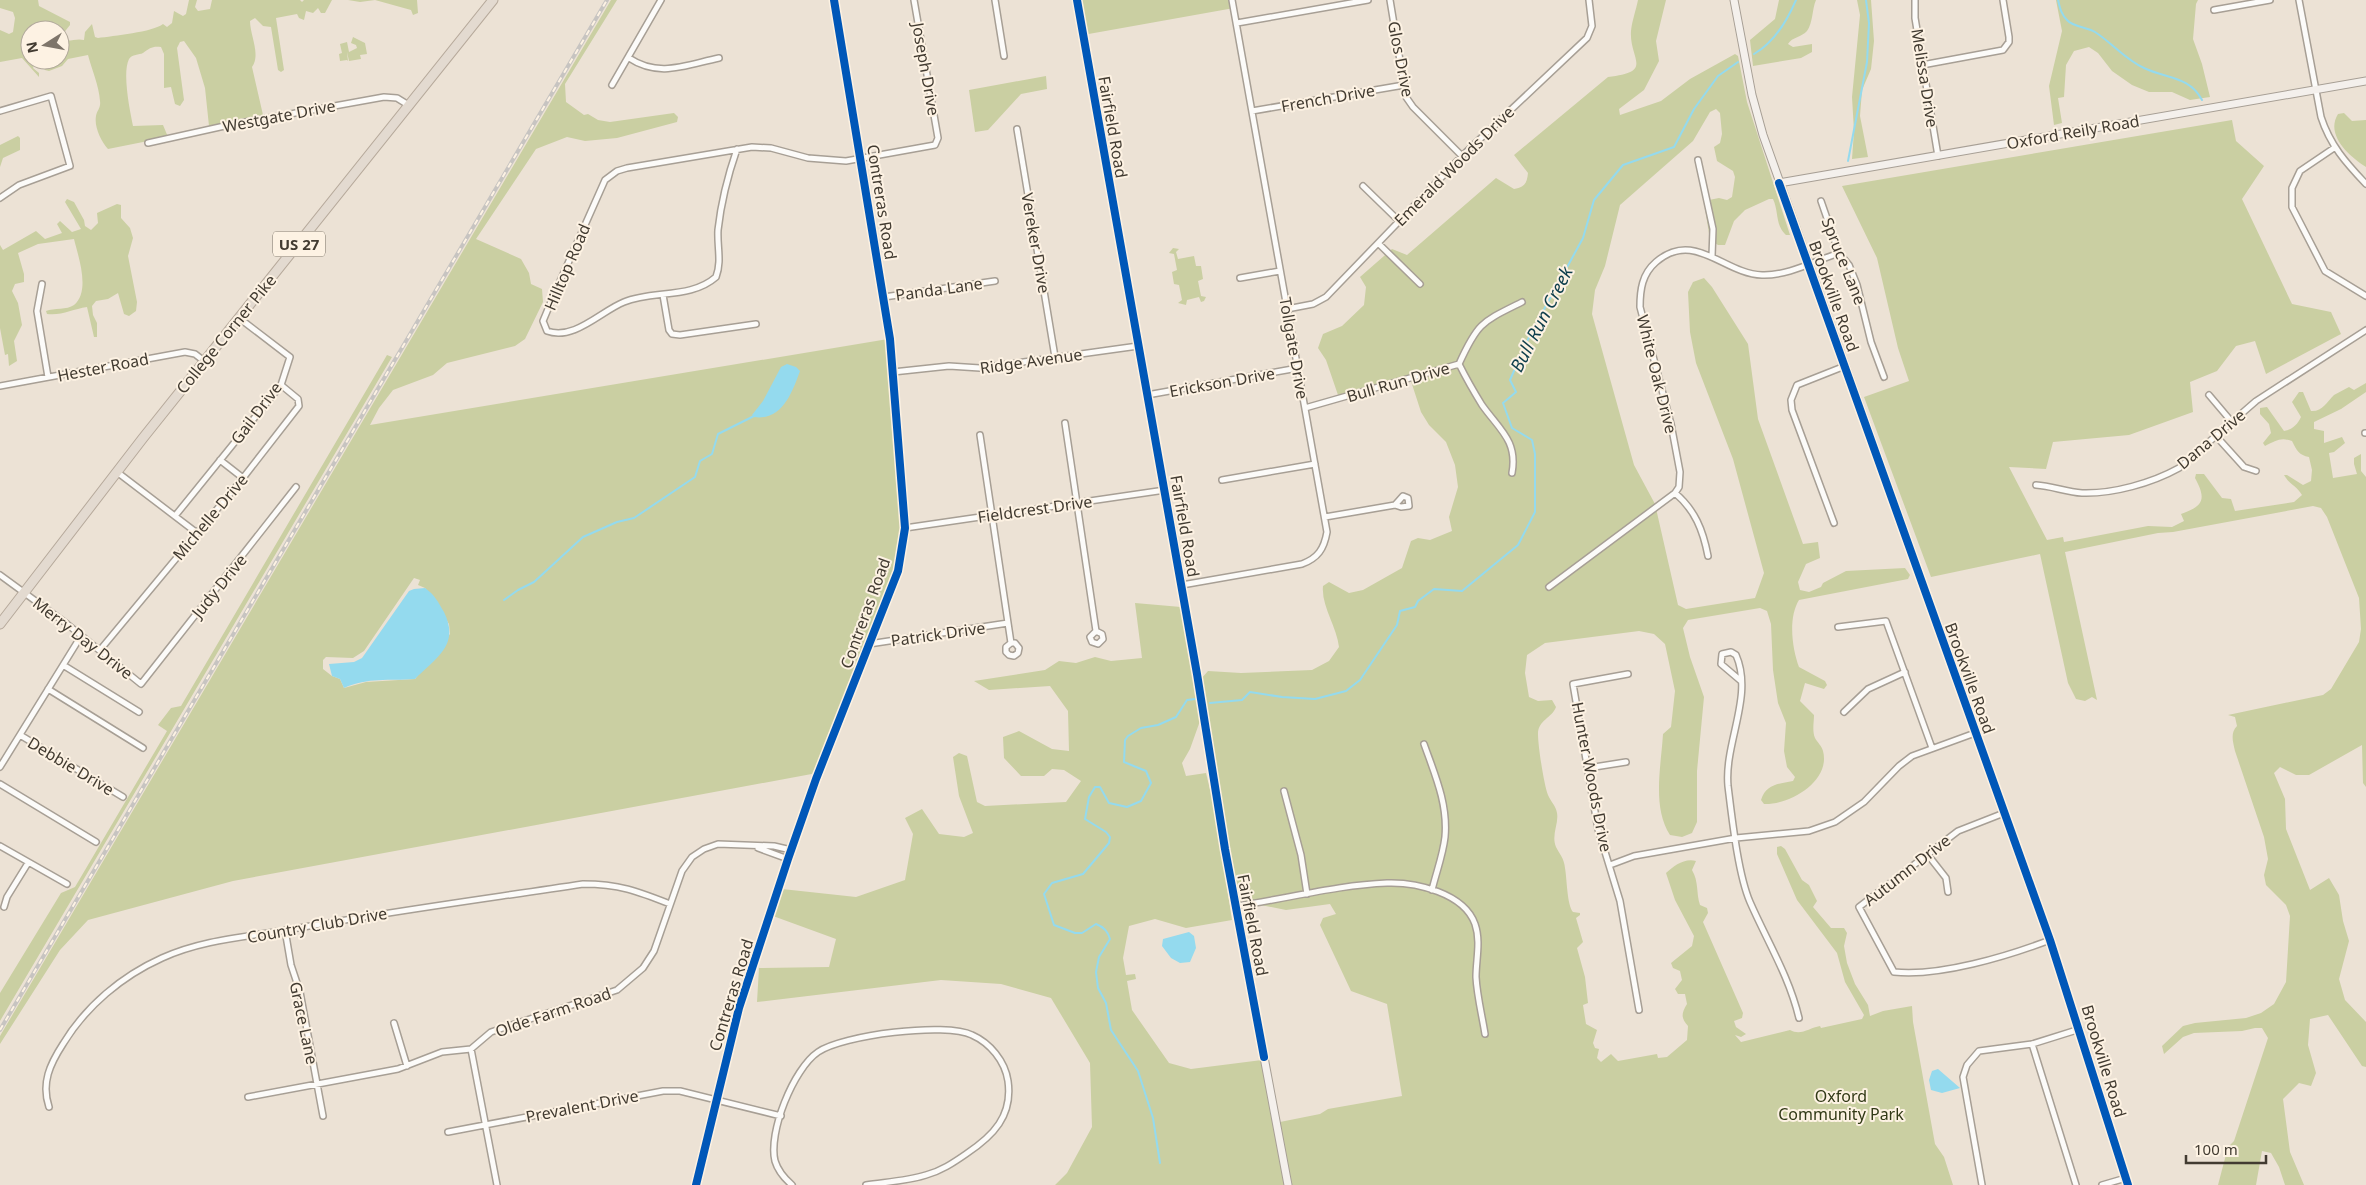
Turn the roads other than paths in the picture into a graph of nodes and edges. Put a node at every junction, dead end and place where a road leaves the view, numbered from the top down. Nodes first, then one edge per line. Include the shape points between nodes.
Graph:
1 (493, 0) edge
2 (662, 0) edge
3 (834, 0) edge
4 (914, 0) edge
5 (995, 0) edge
6 (1077, 0) edge
7 (1232, 0) edge
8 (1368, 0) edge
9 (1390, 0) edge
10 (1589, 0) edge
11 (1734, 0) edge
12 (1915, 0) edge
13 (2003, 0) edge
14 (2270, 0) edge
15 (2299, 0) edge
16 (2214, 10) dead end
17 (1237, 23) junction
18 (1004, 56) dead end
19 (629, 58) junction
20 (719, 58) dead end
21 (1922, 65) junction
22 (2366, 81) edge
23 (612, 84) dead end
24 (1404, 85) junction
25 (2316, 90) junction
26 (410, 106) junction
27 (0, 111) edge
28 (1252, 111) junction
29 (1017, 129) dead end
30 (938, 138) joint
31 (148, 143) dead end
32 (2334, 148) junction
33 (737, 150) junction
34 (1462, 156) junction
35 (1938, 156) junction
36 (861, 159) junction
37 (1698, 160) dead end
38 (1779, 183) junction
39 (2366, 184) edge
40 (1363, 186) dead end
41 (0, 198) edge
42 (1821, 201) dead end
43 (1399, 221) junction
44 (1379, 244) junction
45 (1839, 253) junction
46 (1712, 256) junction
47 (1807, 264) junction
48 (1280, 271) junction
49 (1240, 278) dead end
50 (995, 281) dead end
51 (42, 284) dead end
52 (1420, 284) dead end
53 (663, 295) junction
54 (2366, 296) edge
55 (884, 297) junction
56 (1522, 302) dead end
57 (1287, 309) junction
58 (239, 318) junction
59 (756, 324) dead end
60 (2366, 330) edge
61 (1138, 346) junction
62 (1055, 358) junction
63 (204, 361) junction
64 (1459, 364) junction
65 (1845, 366) junction
66 (1298, 368) junction
67 (893, 372) junction
68 (48, 377) junction
69 (1884, 378) dead end
70 (281, 385) junction
71 (0, 386) edge
72 (1147, 395) junction
73 (2210, 395) dead end
74 (1305, 408) junction
75 (2230, 421) junction
76 (1065, 423) dead end
77 (980, 435) dead end
78 (2216, 436) junction
79 (220, 460) junction
80 (1315, 464) junction
81 (2256, 471) dead end
82 (116, 472) junction
83 (1512, 474) dead end
84 (243, 478) junction
85 (1222, 480) dead end
86 (2036, 485) dead end
87 (296, 487) dead end
88 (1165, 490) junction
89 (1675, 494) junction
90 (1077, 504) junction
91 (1395, 505) dead end
92 (175, 516) junction
93 (993, 516) junction
94 (1325, 517) junction
95 (1834, 523) dead end
96 (905, 528) junction
97 (197, 533) junction
98 (1708, 556) dead end
99 (0, 575) edge
100 (1182, 585) junction
101 (1548, 587) dead end
102 (24, 592) junction
103 (1008, 623) junction
104 (0, 624) edge
105 (1838, 627) dead end
106 (1096, 631) dead end
107 (82, 636) junction
108 (1011, 643) dead end
109 (869, 644) junction
110 (100, 650) junction
111 (63, 665) junction
112 (1905, 672) junction
113 (1628, 674) dead end
114 (1741, 681) junction
115 (141, 684) joint
116 (48, 690) junction
117 (139, 712) dead end
118 (1844, 712) dead end
119 (1975, 733) junction
120 (20, 735) junction
121 (1424, 744) dead end
122 (143, 748) dead end
123 (1932, 748) junction
124 (1626, 762) dead end
125 (0, 767) edge
126 (1588, 768) junction
127 (0, 784) edge
128 (1284, 791) dead end
129 (123, 797) dead end
130 (2004, 812) junction
131 (1736, 838) junction
132 (96, 842) dead end
133 (0, 846) edge
134 (755, 847) junction
135 (791, 850) junction
136 (1928, 855) junction
137 (788, 859) junction
138 (28, 863) junction
139 (1610, 865) junction
140 (66, 884) dead end
141 (1432, 890) junction
142 (1948, 892) dead end
143 (1307, 894) junction
144 (670, 904) junction
145 (1236, 906) junction
146 (4, 907) dead end
147 (285, 930) junction
148 (2050, 940) junction
149 (1639, 1010) dead end
150 (1799, 1018) dead end
151 (394, 1023) dead end
152 (2080, 1029) junction
153 (1485, 1034) dead end
154 (2032, 1044) junction
155 (471, 1048) junction
156 (407, 1066) junction
157 (317, 1084) junction
158 (248, 1097) dead end
159 (716, 1099) junction
160 (49, 1107) dead end
161 (323, 1116) dead end
162 (781, 1116) junction
163 (487, 1125) junction
164 (448, 1132) dead end
165 (2127, 1182) edge
166 (497, 1185) edge
167 (696, 1185) edge
168 (792, 1185) edge
169 (866, 1185) edge
170 (1288, 1185) edge
171 (1982, 1185) edge
172 (2076, 1185) edge
173 (2102, 1185) edge

1 - 26 highway, College Corner Pike / US 27
2 - 19 street
3 - 36 street, Contreras Road
4 - 30 street, Joseph Drive
5 - 18 street
6 - 61 street, Fairfield Road
7 - 17 street, Tollgate Drive
8 - 17 street
9 - 24 street, Glos Drive
10 - 34 street, Emerald Woods Drive via 1592,26 1587,38
11 - 38 street, Brookville Road via 1752,95
12 - 21 street, Melissa Drive
13 - 21 street via 2009,42 2003,50
14 - 16 street
15 - 25 street
17 - 28 street, Tollgate Drive
19 - 20 street via 652,70 665,70
19 - 23 street
21 - 35 street, Melissa Drive
22 - 25 street, Oxford Reily Road
24 - 28 street, French Drive
24 - 34 street, Glos Drive via 1409,103
25 - 32 street via 2326,134
25 - 35 street, Oxford Reily Road
26 - 31 street, Westgate Drive via 397,98 384,97
26 - 58 highway, College Corner Pike / US 27
27 - 41 street via 51,96 70,166 19,186
28 - 48 street, Tollgate Drive
29 - 62 street, Vereker Drive
30 - 36 street, Hilltop Road via 938,142 931,146
32 - 39 street
32 - 54 street via 2300,171 2292,188 2292,206 2325,272
33 - 36 street, Hilltop Road via 771,148 808,158
33 - 53 street, Hilltop Road via 729,171 718,230 720,260 716,277 700,287
33 - 53 street, Hilltop Road via 626,168 609,175 562,274 544,328 552,333 574,329 624,302
34 - 43 street, Emerald Woods Drive
35 - 38 street, Oxford Reily Road
36 - 55 street, Contreras Road
37 - 46 street via 1713,229
38 - 47 street, Brookville Road
40 - 43 street
42 - 45 street, Spruce Lane
43 - 44 street, Emerald Woods Drive
44 - 52 street
44 - 57 street, Emerald Woods Drive via 1326,297 1313,304
45 - 47 street, White Oak Drive
45 - 69 street, Spruce Lane via 1849,265 1857,285
46 - 47 street, White Oak Drive via 1739,270 1758,275 1772,275
46 - 89 street, White Oak Drive via 1690,250 1663,256 1644,278 1640,292 1644,327 1671,424 1680,472
47 - 65 street, Brookville Road
48 - 49 street
48 - 57 street, Tollgate Drive
50 - 55 street, Panda Lane
51 - 68 street via 37,311
53 - 59 street via 672,334
55 - 67 street, Contreras Road
56 - 64 street, Bull Run Drive via 1478,327
57 - 66 street, Tollgate Drive
58 - 63 highway, College Corner Pike / US 27
58 - 70 street, Gail Drive via 290,357
60 - 75 street, Dana Drive
61 - 62 street, Ridge Avenue
61 - 72 street, Fairfield Road
62 - 67 street, Ridge Avenue via 980,368 949,366
63 - 68 street, Hester Road via 185,352
63 - 82 highway, College Corner Pike / US 27
64 - 74 street, Bull Run Drive
64 - 83 street via 1508,439 1513,452
65 - 95 street via 1797,385 1792,400 1792,410
65 - 119 street, Brookville Road
66 - 72 street, Erickson Drive
66 - 74 street, Tollgate Drive
67 - 96 street, Contreras Road
68 - 71 street, Hester Road
70 - 79 street, Gail Drive
70 - 84 street, Michelle Drive via 298,399 299,406
72 - 88 street, Fairfield Road
73 - 75 street
74 - 80 street, Tollgate Drive
75 - 78 street, Dana Drive
76 - 90 street
77 - 93 street
78 - 81 street via 2244,466
78 - 86 street, Dana Drive via 2179,468 2157,478 2096,493
79 - 84 street
79 - 92 street, Gail Drive
80 - 85 street
80 - 94 street, Tollgate Drive
82 - 92 street
82 - 102 highway, College Corner Pike / US 27
84 - 97 street, Michelle Drive
87 - 115 street, Judy Drive
88 - 90 street, Fieldcrest Drive
88 - 100 street, Fairfield Road
89 - 98 street via 1688,504 1696,517
89 - 101 street
90 - 93 street, Fieldcrest Drive
90 - 106 street
91 - 94 street
92 - 97 street
93 - 96 street, Fieldcrest Drive
93 - 103 street
94 - 100 street, Tollgate Drive via 1325,543 1313,560
96 - 109 street, Contreras Road via 898,571
97 - 110 street, Michelle Drive
99 - 102 street, Merry Day Drive
100 - 145 street, Fairfield Road
102 - 104 highway, College Corner Pike / US 27
102 - 107 street, Merry Day Drive
103 - 108 street
103 - 109 street, Patrick Drive
105 - 112 street via 1886,621
107 - 110 street, Merry Day Drive
107 - 111 street
109 - 135 street, Contreras Road
110 - 115 street, Merry Day Drive
111 - 116 street
111 - 117 street
112 - 118 street via 1868,689
112 - 123 street
113 - 126 street, Hunter Woods Drive via 1574,684
114 - 114 street via 1722,664 1722,654 1736,654
114 - 131 street via 1728,764
116 - 120 street
116 - 122 street
119 - 123 street, Hunter Woods Drive
119 - 130 street, Brookville Road
120 - 125 street
120 - 129 street, Debbie Drive
121 - 141 street via 1441,793 1445,824 1445,839
123 - 131 street, Hunter Woods Drive via 1912,756 1864,802 1835,822 1809,831
124 - 126 street
126 - 139 street, Hunter Woods Drive via 1598,829
127 - 132 street
128 - 143 street via 1301,855
130 - 136 street, Autumn Drive via 1958,831
130 - 148 street, Brookville Road
131 - 139 street, Hunter Woods Drive via 1634,856
131 - 150 street via 1750,901 1787,978
133 - 138 street
134 - 135 street, Olde Farm Road via 774,846
134 - 137 street, Olde Farm Road
134 - 144 street, Olde Farm Road via 733,843 704,848 682,871
135 - 137 street, Contreras Road
136 - 142 street via 1946,878
136 - 148 street, Autumn Drive via 1860,907 1894,972 1924,972 2005,957
137 - 159 street, Contreras Road via 739,1008
138 - 140 street
138 - 146 street
139 - 149 street, Hunter Woods Drive via 1620,901
141 - 143 street via 1387,883
141 - 153 street via 1460,902 1476,925 1476,978
143 - 145 street
144 - 147 street, Country Club Drive via 632,889 609,884 583,884
144 - 155 street, Olde Farm Road via 654,951 630,981 602,997 491,1032
145 - 170 street, Fairfield Road
147 - 157 street, Grace Lane
147 - 160 street, Country Club Drive via 195,946 161,958 121,981 94,1004 58,1052 45,1082 44,1092
148 - 152 street, Brookville Road
151 - 156 street
152 - 154 street
152 - 165 street, Brookville Road
154 - 171 street via 1979,1051 1967,1065 1963,1077
154 - 172 street
155 - 156 street via 442,1052
155 - 163 street
156 - 157 street
157 - 158 street
157 - 161 street, Grace Lane
159 - 162 street, Prevalent Drive
159 - 163 street, Prevalent Drive via 680,1091 663,1091
159 - 167 street, Contreras Road
162 - 168 street via 774,1147 775,1159 780,1172
162 - 169 street via 789,1088 798,1072 807,1061 831,1044 951,1029 984,1042 995,1053 1007,1074 1009,1098 999,1127 986,1141 946,1167 925,1175
163 - 164 street, Prevalent Drive
163 - 166 street
165 - 173 street

